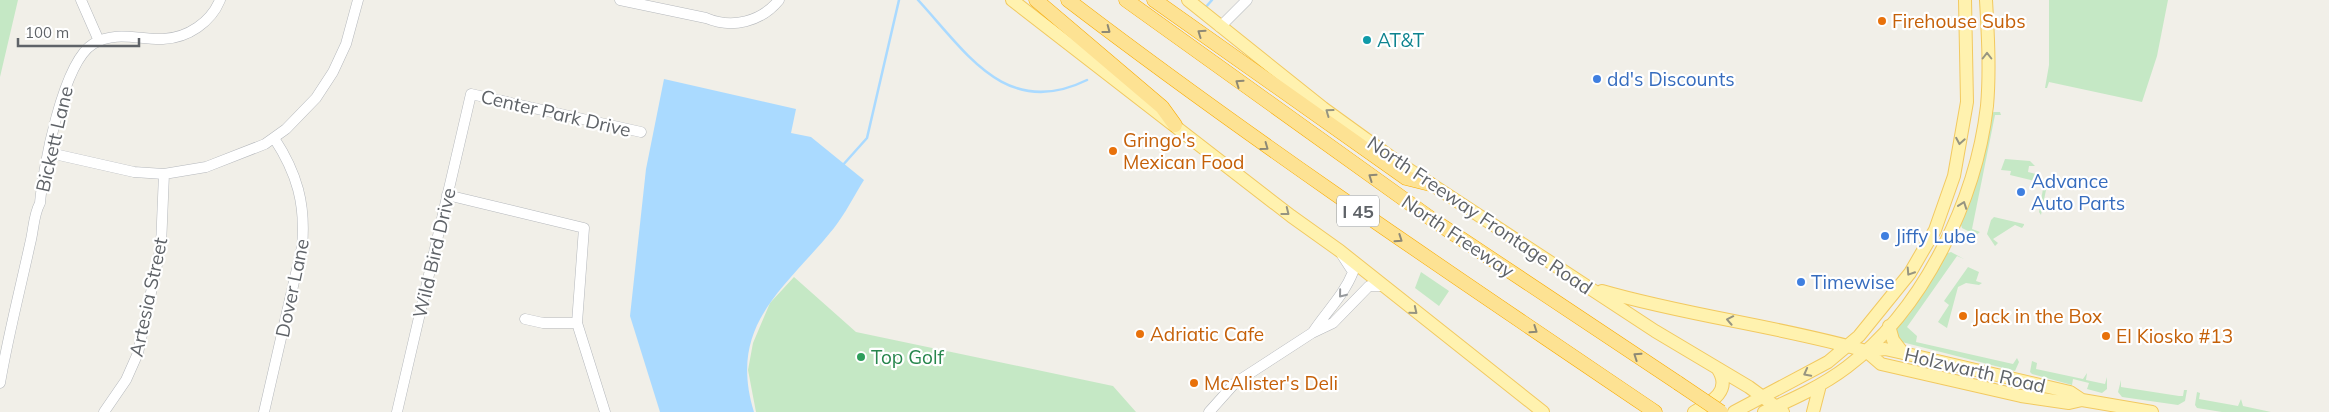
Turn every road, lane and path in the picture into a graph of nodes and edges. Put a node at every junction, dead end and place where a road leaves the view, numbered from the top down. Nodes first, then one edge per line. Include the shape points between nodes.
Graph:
1 (81, 0) edge
2 (220, 0) edge
3 (358, 0) edge
4 (620, 0) edge
5 (780, 0) edge
6 (1012, 0) edge
7 (1036, 0) edge
8 (1068, 0) edge
9 (1126, 0) edge
10 (1154, 0) edge
11 (1188, 0) edge
12 (1247, 0) edge
13 (1965, 0) edge
14 (1986, 0) edge
15 (1220, 26) junction
16 (99, 41) junction
17 (470, 94) joint
18 (1967, 102) junction
19 (1987, 105) junction
20 (1175, 126) junction
21 (640, 132) dead end
22 (274, 138) junction
23 (50, 153) junction
24 (164, 174) junction
25 (1430, 184) junction
26 (447, 195) junction
27 (1340, 251) junction
28 (1383, 286) junction
29 (1587, 286) junction
30 (525, 319) dead end
31 (577, 323) junction
32 (1889, 326) junction
33 (1312, 333) junction
34 (1847, 346) junction
35 (1866, 351) junction
36 (1903, 353) junction
37 (1717, 367) junction
38 (0, 383) edge
39 (1820, 385) junction
40 (1764, 397) junction
41 (2082, 400) junction
42 (1774, 410) edge
43 (104, 412) edge
44 (264, 412) edge
45 (397, 412) edge
46 (604, 412) edge
47 (1209, 412) edge
48 (1543, 412) edge
49 (1655, 412) edge
50 (1694, 412) edge
51 (1721, 412) edge
52 (1734, 412) edge
53 (1813, 412) edge
54 (2152, 412) edge

1 - 16 street
2 - 16 street, Bickett Lane via 205,22 180,36 162,40 122,35
3 - 22 street via 346,44 333,72 316,98
4 - 5 street via 735,24 760,17
6 - 20 main road
7 - 20 highway via 1162,107
8 -> 49 highway, North Freeway / I 45 via 1290,165
51 -> 9 highway, North Freeway / I 45, bridge via 1433,220
25 -> 10 highway via 1406,178
11 - 15 main road, North Freeway Frontage Road
12 - 15 street
13 - 18 main road
19 -> 14 main road
25 -> 15 main road, North Freeway Frontage Road via 1323,108
16 - 23 street, Bickett Lane via 85,50 69,75
17 - 21 street, Center Park Drive
17 - 26 street, Wild Bird Drive
18 - 19 main road
18 -> 34 main road via 1954,176 1935,230 1910,273
32 -> 19 main road via 1923,282 1952,230 1973,173
20 -> 27 main road
22 - 24 street via 230,160
22 - 44 street, Dover Lane via 289,160 295,177 304,225 302,247
23 - 24 street via 134,172
23 - 38 street, Bickett Lane via 40,203 34,214
24 - 43 street, Artesia Street via 161,246 140,345 126,380
25 - 29 main road, North Freeway Frontage Road
26 - 31 street via 584,228
26 - 45 street, Wild Bird Drive
27 - 28 main road
27 -> 33 street via 1353,272 1347,288
28 - 33 street via 1370,286 1332,323
28 -> 48 main road
34 -> 29 main road, Holzwarth Road via 1637,301
29 - 37 main road, North Freeway Frontage Road
30 - 31 street via 543,323
31 - 46 street
32 - 35 main road
32 - 36 main road via 1893,340
33 - 47 street via 1235,383
34 - 35 main road, Holzwarth Road
34 -> 40 main road via 1828,362
35 - 36 main road, Holzwarth Road
35 - 39 main road
35 - 41 main road, Holzwarth Road via 1881,364 2021,396 2069,403
36 - 41 main road, Holzwarth Road via 2070,392
37 - 40 main road, North Freeway Frontage Road
37 - 50 main road via 1723,382 1721,392 1714,401
39 - 42 main road
39 - 53 main road
40 - 42 main road, North Freeway Frontage Road
40 - 52 main road
41 - 54 main road, Holzwarth Road

